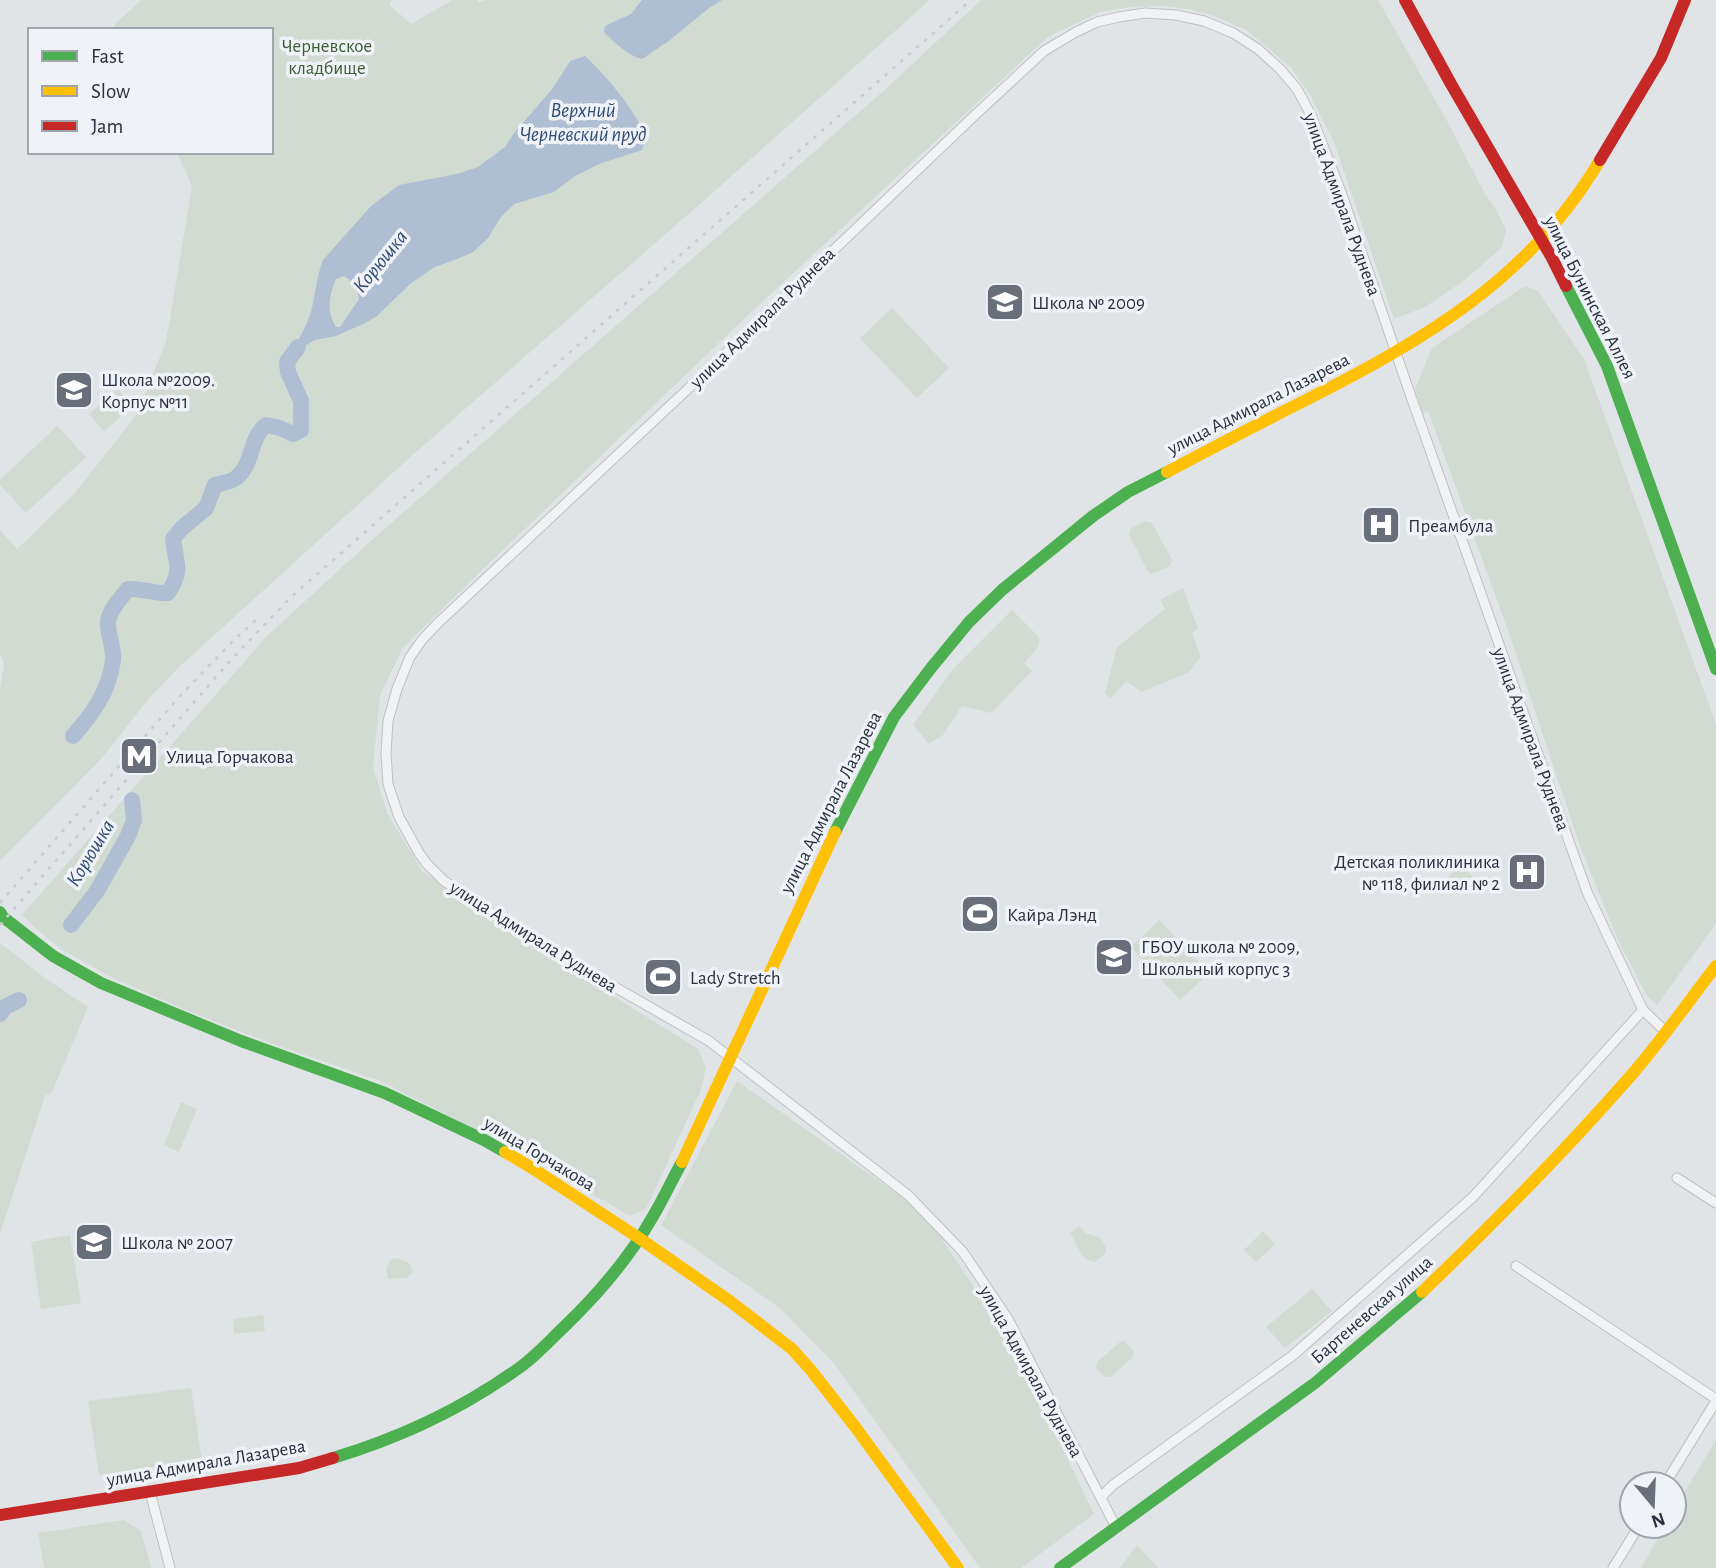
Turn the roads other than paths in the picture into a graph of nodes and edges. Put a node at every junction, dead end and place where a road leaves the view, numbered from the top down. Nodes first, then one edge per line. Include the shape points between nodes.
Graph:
1 (1405, 0) edge
2 (1685, 0) edge
3 (1542, 240) junction
4 (1395, 352) junction
5 (1716, 669) edge
6 (0, 912) edge
7 (1716, 966) edge
8 (1643, 1010) junction
9 (1666, 1032) junction
10 (729, 1057) junction
11 (1677, 1178) dead end
12 (1716, 1203) edge
13 (639, 1238) junction
14 (1516, 1266) dead end
15 (1716, 1400) edge
16 (1674, 1470) edge
17 (150, 1492) junction
18 (1101, 1497) junction
19 (0, 1515) edge
20 (1116, 1527) junction
21 (1630, 1540) edge
22 (170, 1568) edge
23 (958, 1568) edge
24 (1060, 1568) edge
25 (1613, 1568) edge

1 - 3 street, улица Бунинская Аллея
2 - 3 street, улица Адмирала Лазарева via 1661,58 1605,154
3 - 4 street, улица Адмирала Лазарева via 1483,294
3 - 5 street, улица Бунинская Аллея via 1607,366
4 - 8 street, улица Адмирала Руднева via 1587,892
4 - 10 street, улица Адмирала Лазарева via 1128,492 1002,590 970,622 901,706 879,743
4 - 10 street, улица Адмирала Руднева via 1311,115 1280,69 1233,33 1204,21 1145,13 1097,22 1044,51 437,624 410,657 388,721 388,784 419,853 443,880 481,907
6 - 13 street, улица Горчакова via 53,956 101,983 444,1120 525,1164
7 - 9 street, Бартеневская улица
8 - 9 street, улица Адмирала Руднева
8 - 18 street via 1473,1197 1293,1356
9 - 20 street, Бартеневская улица via 1561,1153 1420,1294 1315,1383
10 - 13 street, улица Адмирала Лазарева via 681,1163
10 - 18 street, улица Адмирала Руднева via 908,1195 963,1252 1008,1319
11 - 12 street
13 - 17 street, улица Адмирала Лазарева via 594,1298 521,1367 410,1432 299,1468
13 - 23 street, улица Горчакова via 792,1349
14 - 15 street
15 - 16 street
17 - 19 street, улица Адмирала Лазарева
17 - 22 street
18 - 20 street, улица Адмирала Руднева
20 - 24 street, Бартеневская улица
21 - 25 street

